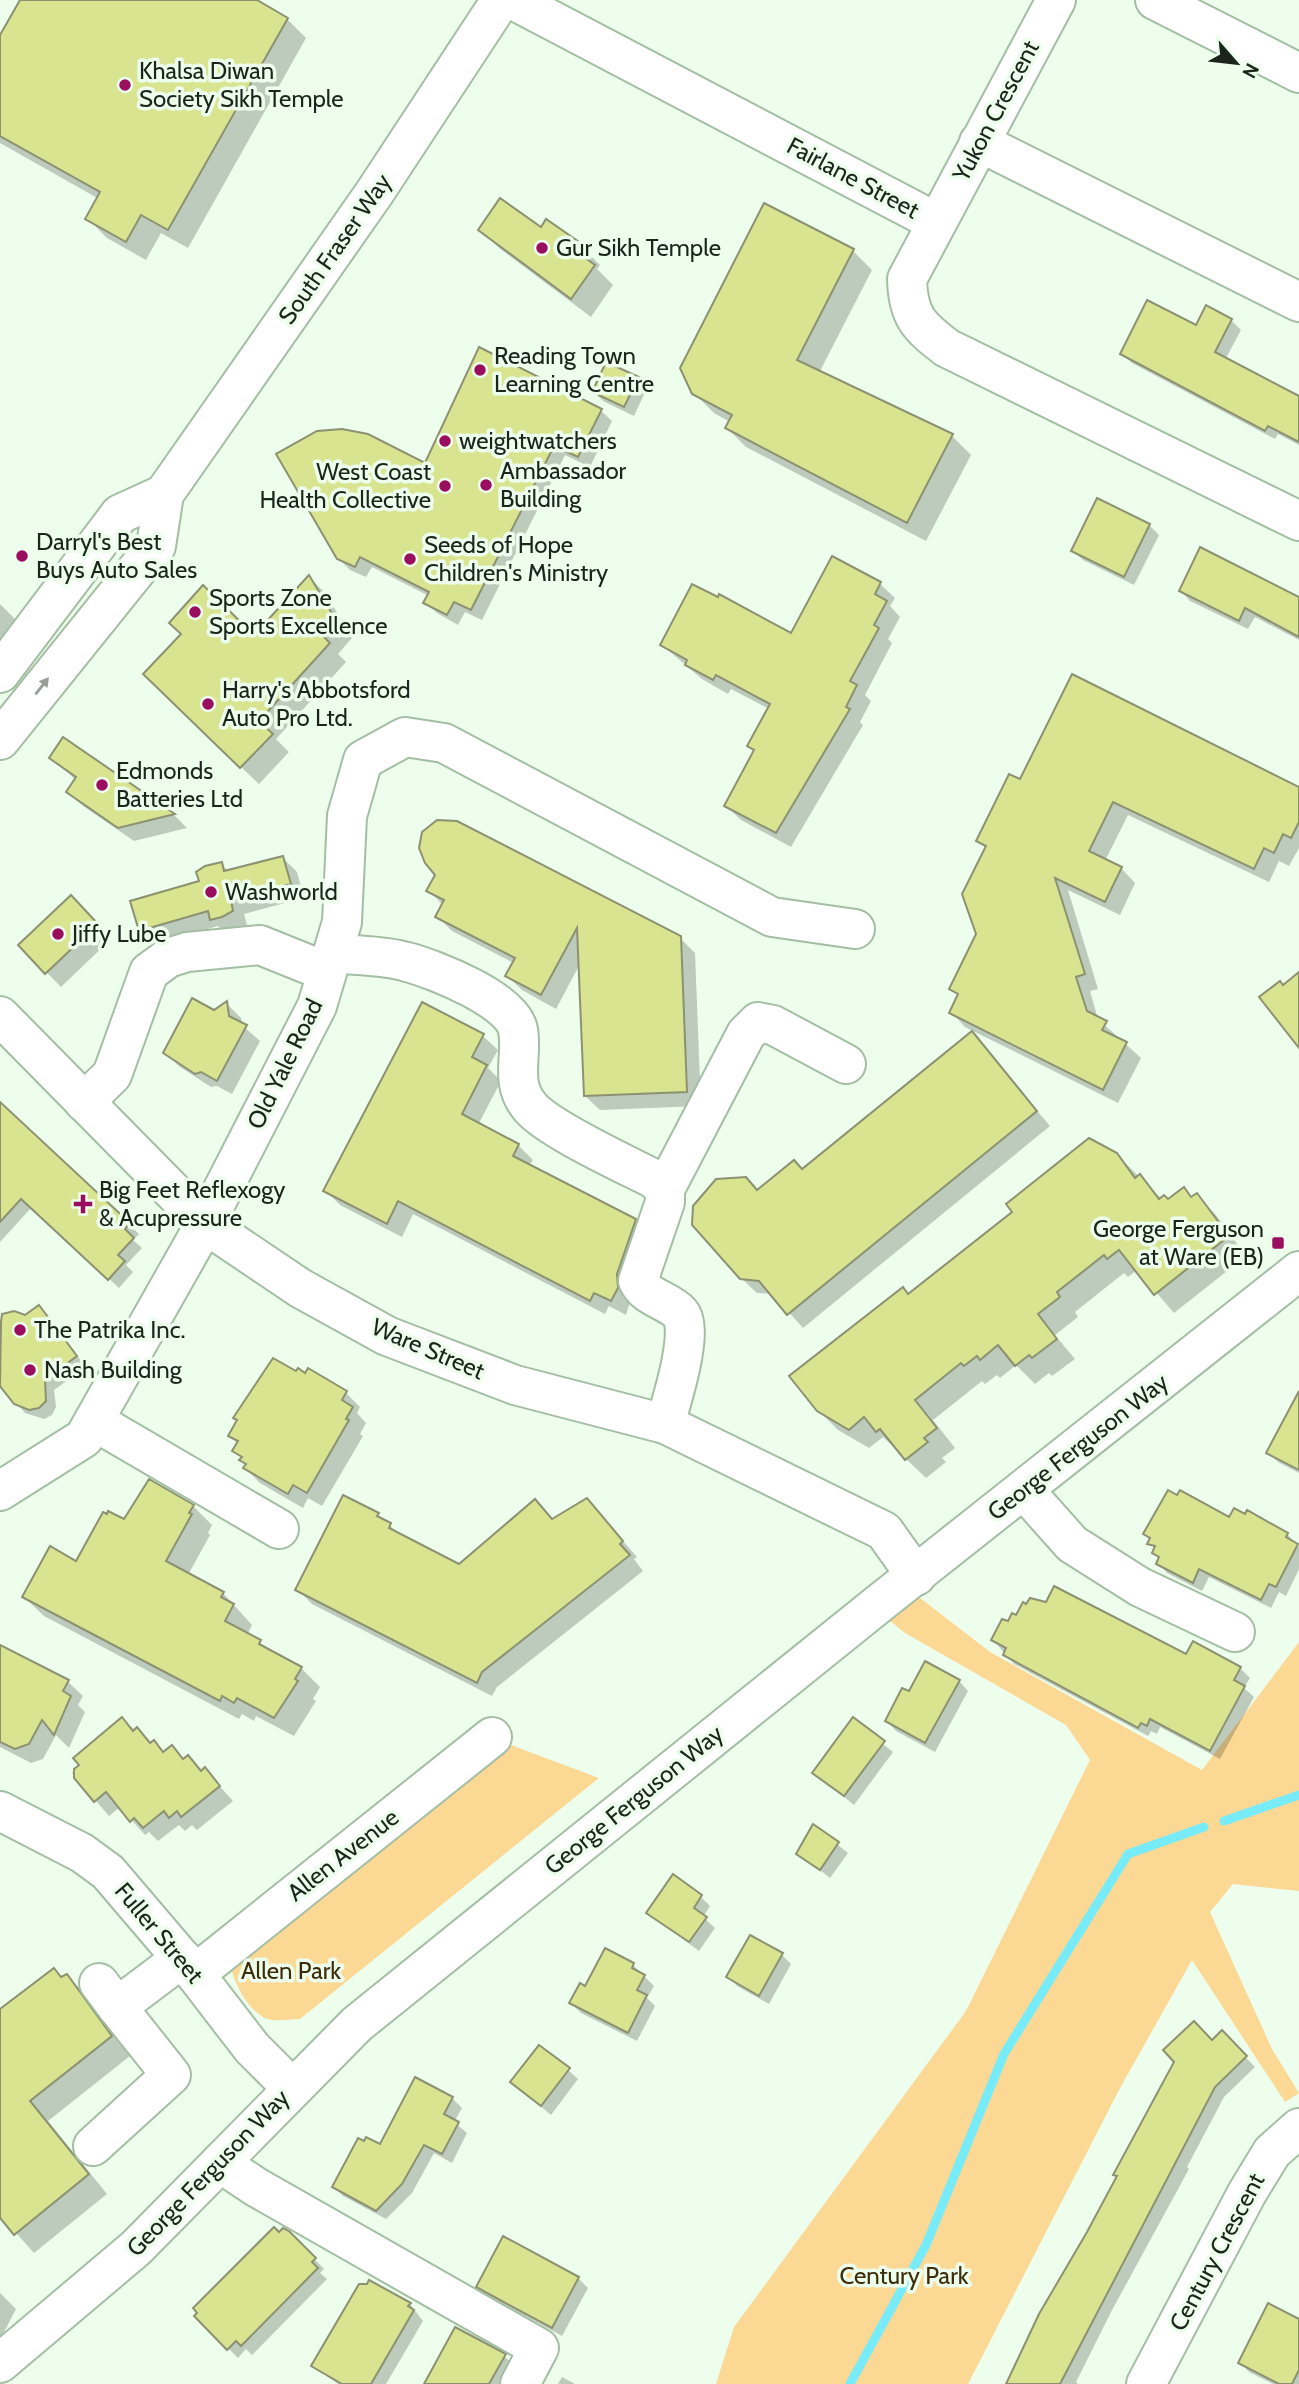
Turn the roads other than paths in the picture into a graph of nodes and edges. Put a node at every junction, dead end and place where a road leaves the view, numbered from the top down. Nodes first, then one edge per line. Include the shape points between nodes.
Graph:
1 (501, 0) edge
2 (513, 0) edge
3 (1056, 0) edge
4 (1155, 0) edge
5 (1299, 74) edge
6 (979, 142) junction
7 (936, 222) junction
8 (1299, 302) edge
9 (164, 494) junction
10 (1299, 521) edge
11 (0, 673) edge
12 (0, 740) edge
13 (855, 929) dead end
14 (330, 962) junction
15 (0, 1016) edge
16 (846, 1064) dead end
17 (85, 1102) junction
18 (665, 1189) junction
19 (205, 1224) junction
20 (1299, 1272) edge
21 (94, 1421) junction
22 (666, 1424) junction
23 (1024, 1490) junction
24 (0, 1491) edge
25 (279, 1529) dead end
26 (916, 1576) junction
27 (1235, 1632) dead end
28 (492, 1737) dead end
29 (0, 1811) edge
30 (188, 1966) junction
31 (292, 2088) junction
32 (1299, 2127) edge
33 (93, 2146) dead end
34 (220, 2163) junction
35 (0, 2363) edge
36 (520, 2384) edge
37 (1146, 2384) edge

1 - 9 street, South Fraser Way via 375,192
2 - 7 street, Fairlane Street
3 - 6 street, Yukon Crescent
4 - 5 street
6 - 7 street, Yukon Crescent
6 - 8 street
7 - 10 street, Fairlane Street via 906,279 908,304 921,329 947,348
9 - 11 street via 120,514
12 -> 9 street, South Fraser Way via 156,546
13 - 14 street, Old Yale Road via 772,917 444,743 405,737 363,760 347,817 342,922
14 - 17 street via 260,945 168,958 149,972 112,1074
14 - 18 street via 406,961 495,1001 512,1015 518,1028 516,1077 530,1108
14 - 19 street, Old Yale Road via 317,1006
15 - 17 street, Ware Street
16 - 18 street via 773,1025 758,1022 746,1034
17 - 19 street, Ware Street
18 - 22 street via 665,1202 638,1281 642,1290 684,1318 684,1349
19 - 21 street, Old Yale Road
19 - 22 street, Ware Street via 300,1288 387,1336 515,1385
20 - 23 street, George Ferguson Way
21 - 24 street, Old Yale Road via 84,1438
21 - 25 street
22 - 26 street, Ware Street via 884,1531
23 - 26 street, George Ferguson Way
23 - 27 street via 1072,1544 1140,1587
26 - 31 street, George Ferguson Way via 357,2024
28 - 30 street, Allen Avenue
29 - 30 street, Fuller Street via 82,1853 108,1872
30 - 31 street, Fuller Street via 253,2048
30 - 33 street, Allen Avenue via 108,1995 171,2075
31 - 34 street, George Ferguson Way
32 - 37 street, Century Crescent via 1272,2152 1259,2172
34 - 35 street, George Ferguson Way via 104,2278
34 - 36 street via 539,2348

